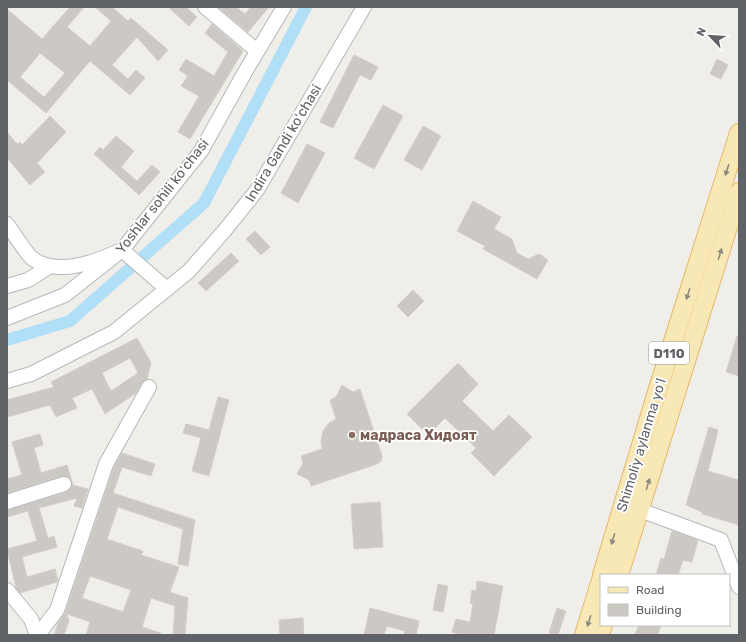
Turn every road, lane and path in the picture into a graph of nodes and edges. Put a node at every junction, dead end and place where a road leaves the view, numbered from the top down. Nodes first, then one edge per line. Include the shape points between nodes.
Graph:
1 (205, 7) edge
2 (284, 7) edge
3 (364, 7) edge
4 (257, 52) junction
5 (739, 133) edge
6 (739, 192) edge
7 (7, 224) edge
8 (122, 250) junction
9 (50, 266) junction
10 (7, 286) edge
11 (167, 289) junction
12 (7, 318) edge
13 (7, 381) edge
14 (149, 387) dead end
15 (657, 392) junction
16 (676, 396) junction
17 (64, 484) dead end
18 (7, 502) edge
19 (640, 510) junction
20 (602, 574) edge
21 (619, 574) edge
22 (600, 583) edge
23 (739, 586) edge
24 (7, 590) edge
25 (37, 635) edge
26 (584, 635) edge

1 - 4 street
2 - 4 street, Yoshlar sohili koʻchasi
3 - 11 street, Indira Gandi koʻchasi via 257,190 189,271
4 - 8 street, Yoshlar sohili koʻchasi via 201,151
5 -> 15 main road, Shimoliy aylanma yoʻl / D110
16 -> 6 main road, Shimoliy aylanma yoʻl / D110
7 - 9 street via 32,259
8 - 9 street via 92,264
8 - 11 street
8 - 12 street, Yoshlar sohili koʻchasi via 65,294
9 - 10 street via 28,280
11 - 13 street, Indira Gandi koʻchasi via 114,332 31,374
14 - 25 street via 106,464 57,610
15 - 16 main road
15 -> 20 main road, Shimoliy aylanma yoʻl / D110
19 -> 16 main road, Shimoliy aylanma yoʻl / D110
17 - 18 street
19 - 21 main road, Shimoliy aylanma yoʻl / D110
19 - 23 street via 721,540
22 -> 26 main road
24 - 25 street via 31,619

